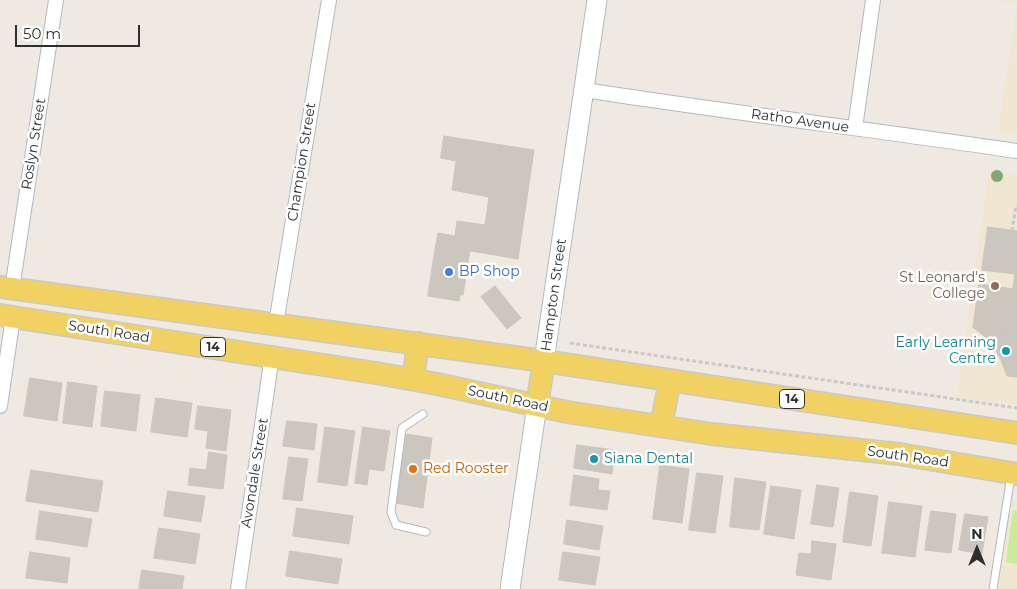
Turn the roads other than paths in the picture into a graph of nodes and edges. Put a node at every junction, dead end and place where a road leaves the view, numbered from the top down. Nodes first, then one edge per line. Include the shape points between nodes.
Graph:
1 (56, 0) edge
2 (329, 0) edge
3 (597, 0) edge
4 (873, 0) edge
5 (584, 90) junction
6 (855, 128) junction
7 (1017, 151) edge
8 (6, 288) edge
9 (6, 316) edge
10 (276, 324) junction
11 (418, 343) junction
12 (272, 356) junction
13 (544, 361) junction
14 (413, 379) junction
15 (670, 380) junction
16 (537, 405) junction
17 (0, 406) edge
18 (422, 414) dead end
19 (661, 426) junction
20 (1017, 433) edge
21 (1014, 473) edge
22 (426, 532) dead end
23 (238, 589) edge
24 (510, 589) edge
25 (993, 589) edge

1 - 8 street, Roslyn Street
2 - 10 street, Champion Street
3 - 5 main road, Hampton Street
4 - 6 street
5 - 6 street, Ratho Avenue
5 - 13 main road, Hampton Street
6 - 7 street, Ratho Avenue
8 - 9 main road
8 - 10 main road, South Road / 14
9 - 12 main road, South Road / 14
9 - 17 street
10 - 11 main road, South Road / 14
11 - 13 main road, South Road / 14
11 - 14 main road
12 - 14 main road, South Road / 14
12 - 23 street, Avondale Street
13 - 15 main road, South Road / 14
13 - 16 main road, Hampton Street
14 - 16 main road, South Road / 14
15 - 19 main road
15 - 20 main road, South Road / 14
16 - 19 main road, South Road / 14
16 - 24 main road, Hampton Street
18 - 22 lane via 402,428 391,512 396,525
19 - 21 main road, South Road / 14 via 899,454
21 - 25 lane

